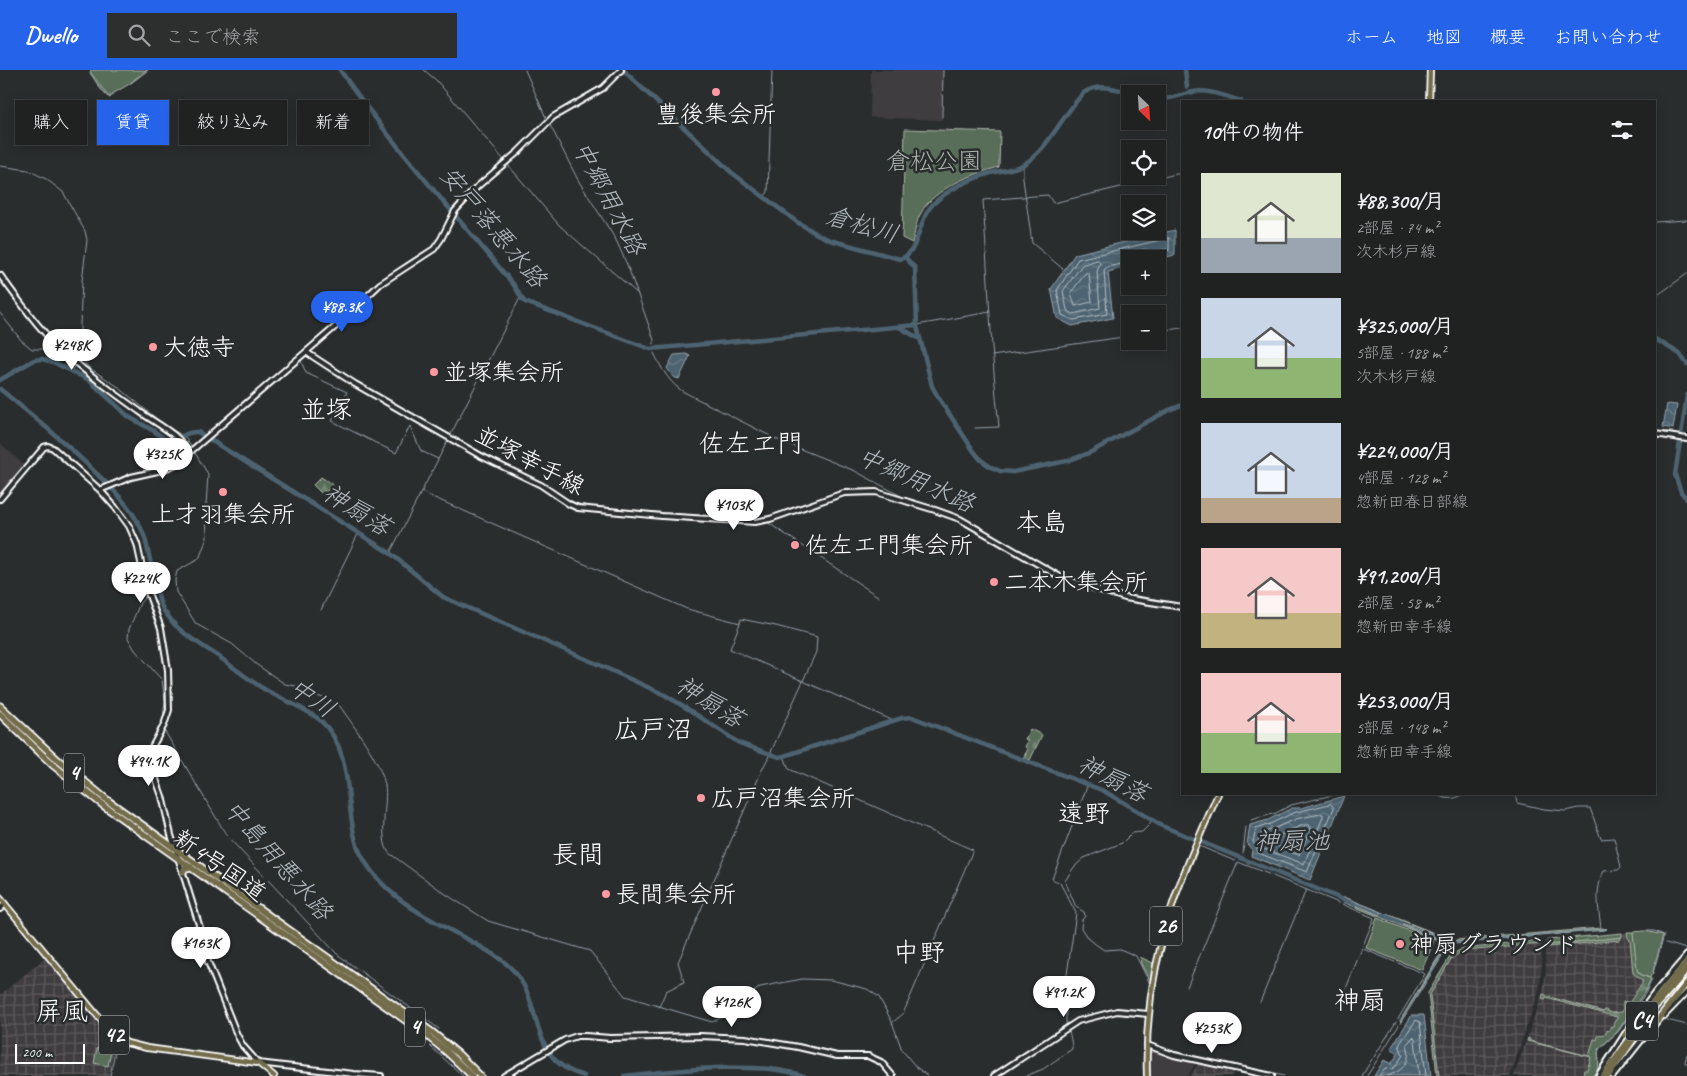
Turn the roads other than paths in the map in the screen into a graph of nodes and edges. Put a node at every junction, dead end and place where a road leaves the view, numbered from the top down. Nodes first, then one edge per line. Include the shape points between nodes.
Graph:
1 (1430, 70) edge
2 (620, 72) edge
3 (1429, 100) edge
4 (0, 274) edge
5 (306, 352) junction
6 (1656, 434) edge
7 (1686, 439) edge
8 (188, 452) junction
9 (100, 490) junction
10 (0, 499) edge
11 (1181, 607) edge
12 (0, 706) edge
13 (0, 714) edge
14 (1218, 795) edge
15 (172, 836) junction
16 (164, 841) junction
17 (176, 849) junction
18 (179, 858) junction
19 (191, 867) junction
20 (183, 872) junction
21 (0, 898) edge
22 (5, 904) junction
23 (0, 909) edge
24 (1687, 955) edge
25 (1687, 962) edge
26 (1687, 970) edge
27 (1687, 976) edge
28 (1687, 983) edge
29 (1687, 992) edge
30 (1148, 1014) junction
31 (1625, 1035) junction
32 (1643, 1038) junction
33 (1147, 1046) junction
34 (258, 1063) junction
35 (469, 1074) edge
36 (274, 1076) edge
37 (381, 1076) edge
38 (480, 1076) edge
39 (504, 1076) edge
40 (893, 1076) edge
41 (994, 1076) edge
42 (1146, 1076) edge
43 (1272, 1076) edge
44 (1598, 1076) edge
45 (1603, 1076) edge
46 (1608, 1076) edge
47 (1613, 1076) edge

1 - 3 main road
2 - 5 main road via 599,91 553,117 455,211 434,248 380,284
4 - 8 main road via 58,347 181,440
5 - 8 main road
5 - 11 main road, 並塚幸手線 via 481,456 583,509 755,522 844,494 876,492 960,520 1062,578 1125,598
6 - 7 main road
8 - 9 main road via 176,464 165,469 131,477
9 - 10 main road via 47,445
9 - 15 main road via 133,534 147,590 161,628 170,703 163,728 151,749 150,760
12 - 16 highway, 新4号国道 / 4 via 58,760
13 - 18 highway, 新4号国道 / 4 via 53,765
14 - 30 main road, 26 via 1180,883 1162,940
15 - 16 highway
15 - 17 main road
16 - 17 highway, 新4号国道 / 4
17 - 18 main road
17 - 38 highway, 新4号国道 / 4 via 433,1032
18 - 19 highway, 新4号国道 / 4
18 - 20 main road
19 - 20 highway
19 - 35 highway, 新4号国道 / 4 via 425,1034
20 - 34 main road via 208,962 222,999 240,1042
21 - 22 main road, 42
22 - 23 main road
22 - 34 main road, 42 via 120,1040 147,1048
24 - 31 main road via 1656,990
25 - 31 highway
26 - 45 highway, C4 via 1645,1018
27 - 46 highway, C4 via 1645,1023
28 - 32 highway
29 - 32 main road
30 - 33 main road, 26
30 - 41 main road via 1117,1011 1078,1021
31 - 44 main road
32 - 47 main road
33 - 42 main road, 26
33 - 43 main road
34 - 36 main road
34 - 37 main road
39 - 40 main road via 577,1036 746,1038 837,1056 868,1056 881,1062

